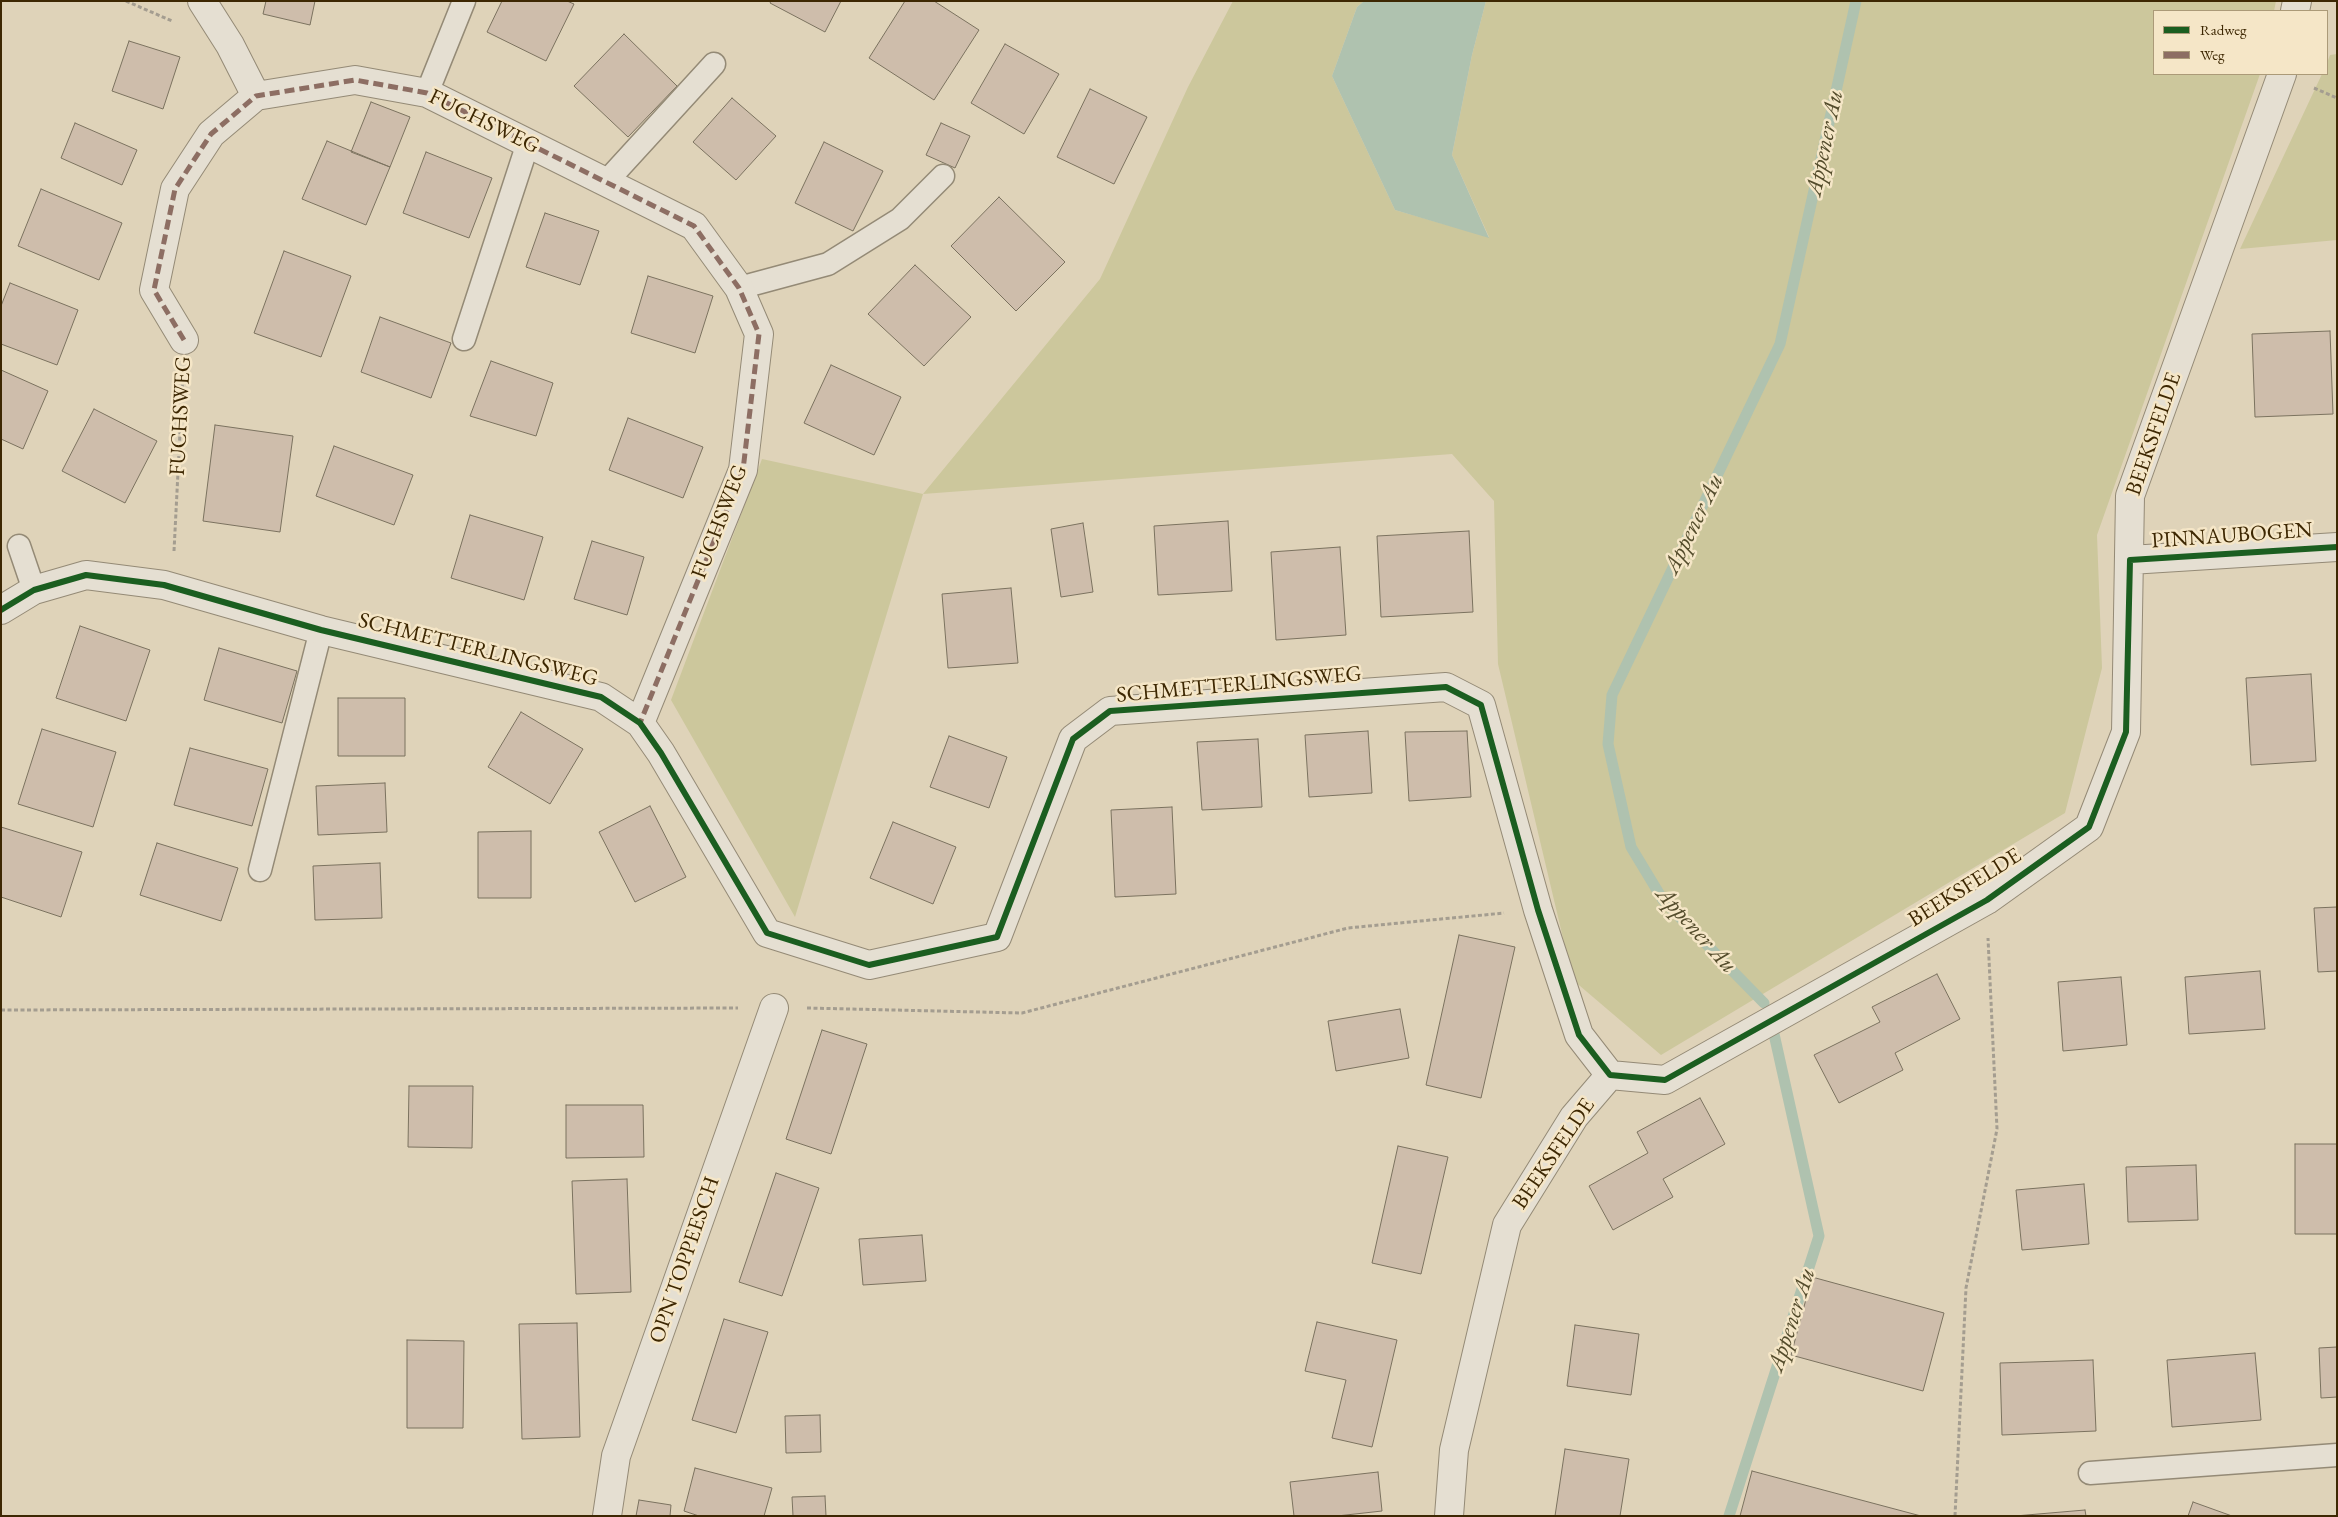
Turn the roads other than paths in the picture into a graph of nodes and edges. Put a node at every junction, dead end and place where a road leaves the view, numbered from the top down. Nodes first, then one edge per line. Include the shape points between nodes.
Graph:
1 (202, 1) edge
2 (464, 1) edge
3 (714, 64) dead end
4 (2282, 75) edge
5 (427, 93) junction
6 (256, 96) junction
7 (528, 143) junction
8 (943, 176) dead end
9 (606, 182) junction
10 (740, 288) junction
11 (464, 339) dead end
12 (184, 340) road end
13 (20, 546) dead end
14 (2337, 547) edge
15 (2130, 560) junction
16 (34, 590) junction
17 (1, 610) edge
18 (322, 630) junction
19 (640, 723) junction
20 (260, 870) dead end
21 (774, 1008) dead end
22 (1610, 1075) junction
23 (2337, 1455) edge
24 (2090, 1473) dead end
25 (607, 1516) edge
26 (1450, 1516) edge

1 - 6 street via 230,45
2 - 5 lane
3 - 9 lane
4 - 15 street, BEEKSFELDE via 2130,496
5 - 6 street, FUCHSWEG via 355,80
5 - 7 street, FUCHSWEG
6 - 12 street, FUCHSWEG via 212,134 175,189 154,290
7 - 9 street, FUCHSWEG
7 - 11 lane
8 - 10 lane via 900,219 828,264
9 - 10 street, FUCHSWEG via 694,226
10 - 19 street, FUCHSWEG via 759,334 743,470
13 - 16 lane
14 - 15 street, PINNAUBOGEN
15 - 22 street, BEEKSFELDE via 2126,732 2089,827 1987,900 1665,1080
16 - 17 street, SCHMETTERLINGSWEG
16 - 18 street, SCHMETTERLINGSWEG via 86,575 164,585
18 - 19 street, SCHMETTERLINGSWEG via 601,697
18 - 20 lane
19 - 22 street, SCHMETTERLINGSWEG via 768,933 869,965 998,937 1073,739 1110,711 1446,687 1481,705 1538,910 1579,1035
21 - 25 street, OPN TOPPEESCH via 616,1456
22 - 26 street, BEEKSFELDE via 1574,1117 1508,1225 1454,1450
23 - 24 lane

